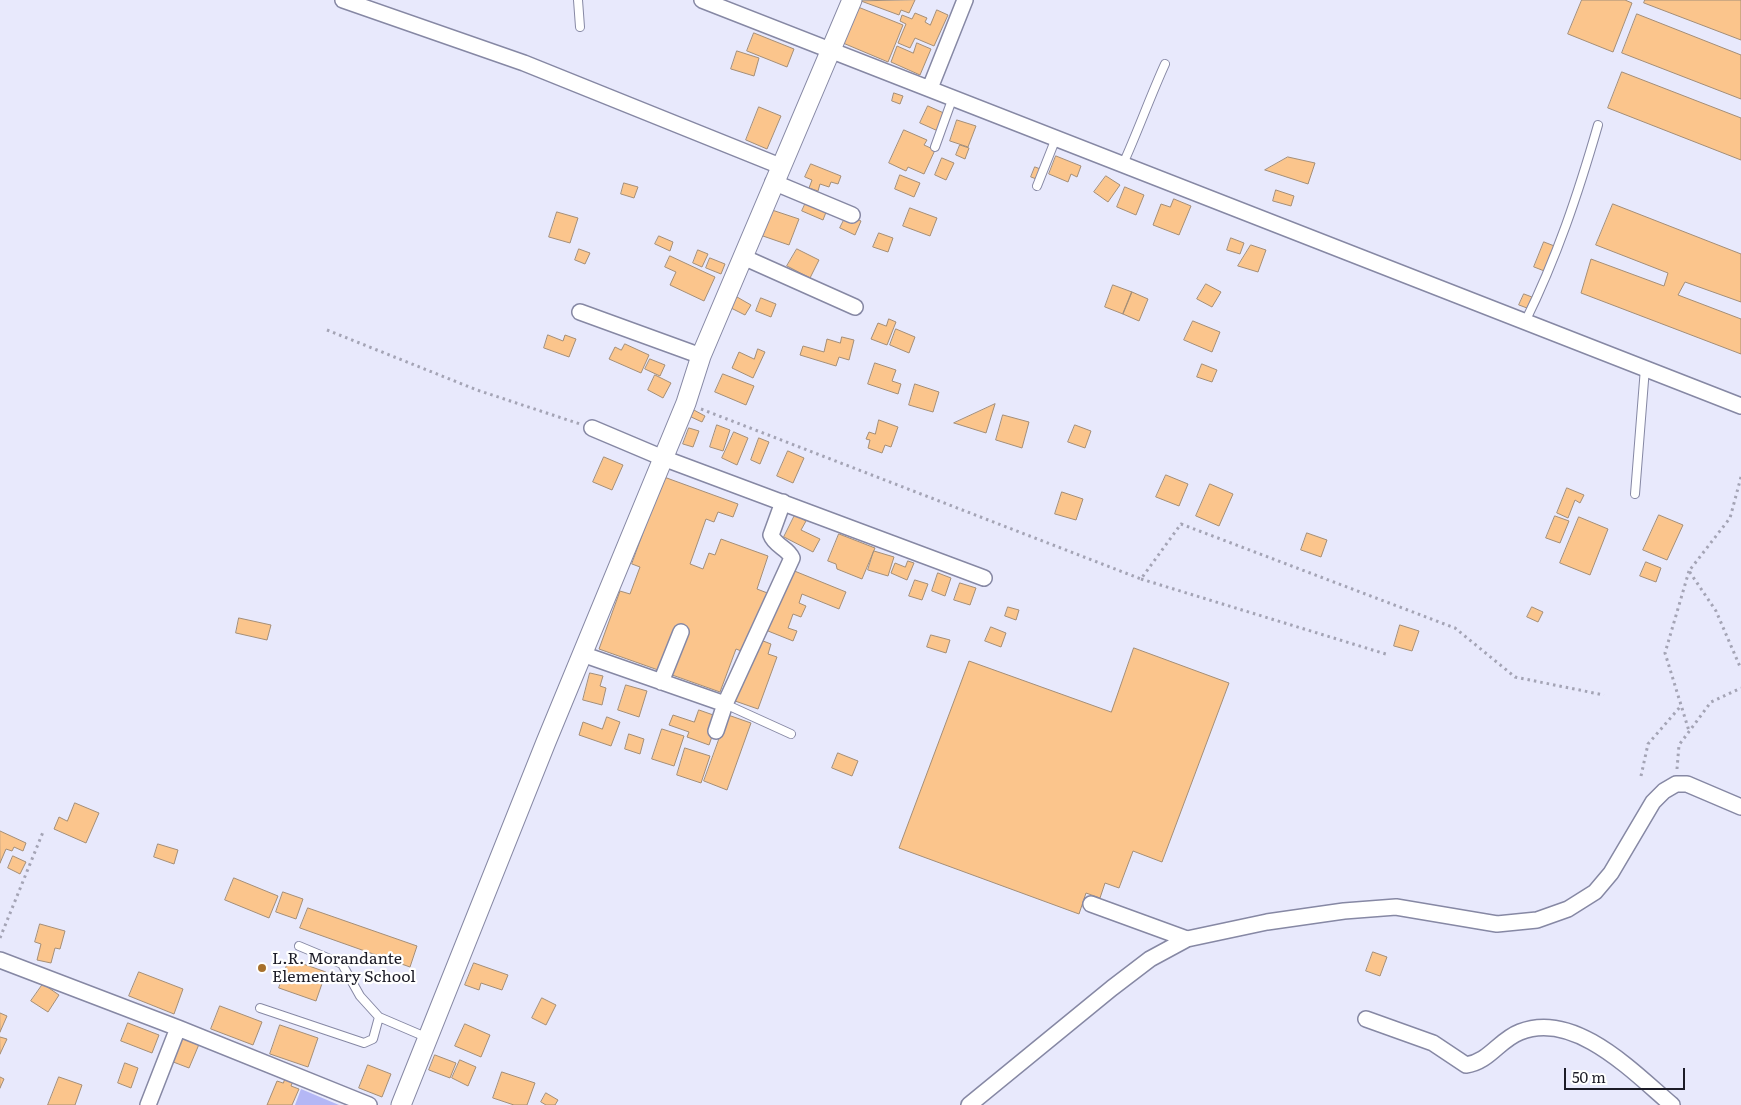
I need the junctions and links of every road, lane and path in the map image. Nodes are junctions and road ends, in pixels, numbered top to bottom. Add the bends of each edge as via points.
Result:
1 (342, 0) edge
2 (578, 0) edge
3 (702, 0) edge
4 (852, 0) edge
5 (965, 0) edge
6 (580, 27) dead end
7 (832, 49) junction
8 (1165, 64) dead end
9 (930, 88) junction
10 (952, 97) junction
11 (1598, 125) dead end
12 (1056, 138) junction
13 (935, 147) dead end
14 (1123, 164) junction
15 (777, 174) junction
16 (1037, 186) dead end
17 (852, 215) dead end
18 (743, 257) junction
19 (855, 307) dead end
20 (580, 312) dead end
21 (1525, 322) junction
22 (327, 330) dead end
23 (700, 356) junction
24 (1644, 368) junction
25 (686, 403) junction
26 (1741, 406) edge
27 (592, 428) joint
28 (663, 458) junction
29 (1741, 477) edge
30 (1635, 494) dead end
31 (783, 502) junction
32 (1689, 571) junction
33 (984, 578) dead end
34 (1141, 580) junction
35 (681, 632) dead end
36 (582, 654) junction
37 (1389, 654) dead end
38 (1741, 670) edge
39 (661, 682) junction
40 (1741, 688) edge
41 (1604, 696) dead end
42 (726, 704) junction
43 (1680, 707) junction
44 (716, 731) dead end
45 (1689, 731) junction
46 (791, 734) dead end
47 (1641, 776) dead end
48 (1676, 784) junction
49 (1741, 806) edge
50 (43, 832) dead end
51 (1091, 904) dead end
52 (0, 938) edge
53 (1187, 939) junction
54 (299, 946) dead end
55 (0, 960) edge
56 (260, 1008) dead end
57 (379, 1017) junction
58 (1366, 1019) dead end
59 (178, 1028) junction
60 (428, 1038) junction
61 (148, 1105) edge
62 (369, 1105) edge
63 (401, 1105) edge
64 (968, 1105) edge
65 (1672, 1105) edge

1 - 15 street via 524,64
2 - 6 lane
3 - 7 street
4 - 7 street
5 - 9 street
7 - 9 street
7 - 15 street
8 - 14 lane
9 - 10 street
10 - 12 street
10 - 13 lane
11 - 21 lane via 1549,273
12 - 14 street
12 - 16 lane
14 - 21 street
15 - 17 street
15 - 18 street
18 - 19 street
18 - 23 street
20 - 23 street
21 - 24 street
22 - 27 path via 477,390
23 - 25 street
24 - 26 street
24 - 30 lane
25 - 28 street
25 - 34 path
27 - 28 street
28 - 31 street
28 - 36 street
29 - 32 path via 1730,518
31 - 33 street
31 - 42 street via 771,535 773,541 792,558
32 - 38 path via 1716,611
32 - 43 path via 1665,653
34 - 37 path
34 - 41 path via 1181,524 1454,628 1515,677
35 - 39 street
36 - 39 street
36 - 60 street
39 - 42 street
40 - 45 path via 1711,702
42 - 44 street
42 - 46 lane
43 - 45 path
43 - 47 path via 1648,744
45 - 48 path via 1679,745
48 - 49 street via 1687,784
48 - 53 street via 1653,802 1611,874 1594,892 1568,909 1538,920 1498,924 1396,907 1267,922
50 - 52 path
51 - 53 street
53 - 64 street via 1150,959
54 - 57 lane via 342,964 360,996
55 - 59 street
56 - 57 lane via 364,1043 373,1039
57 - 60 lane
58 - 65 street via 1433,1043 1466,1065 1482,1061 1518,1033 1530,1029 1564,1030 1600,1045
59 - 61 street
59 - 62 street
60 - 63 street

